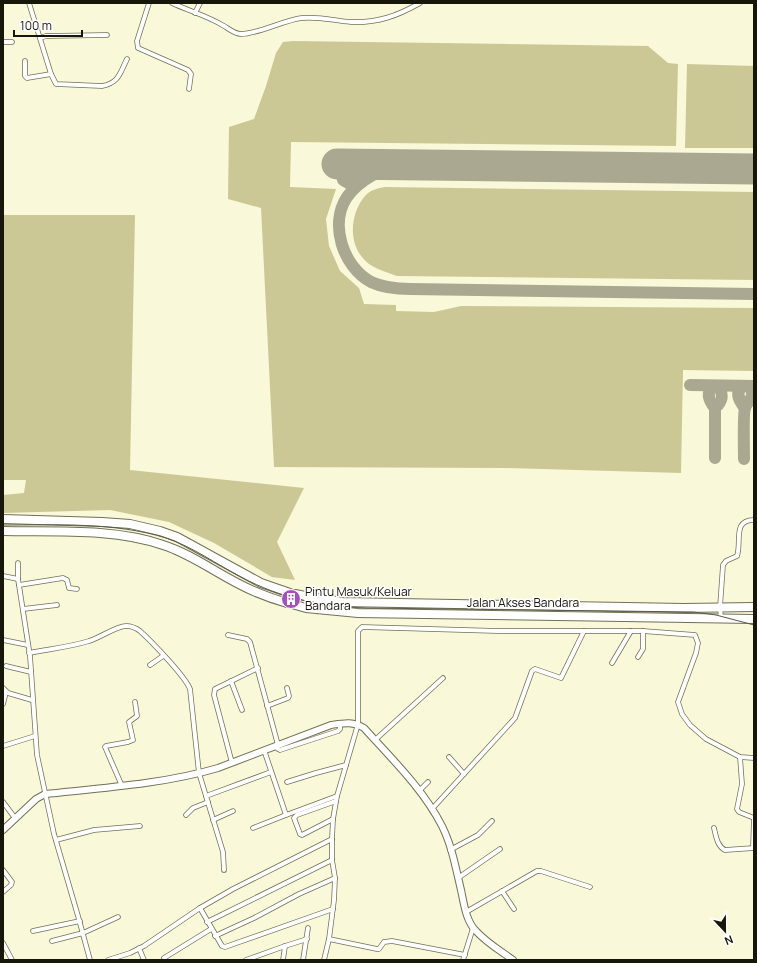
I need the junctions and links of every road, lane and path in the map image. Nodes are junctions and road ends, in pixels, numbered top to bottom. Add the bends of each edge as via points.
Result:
1 (28, 3) edge
2 (149, 3) edge
3 (172, 3) edge
4 (420, 3) edge
5 (200, 4) edge
6 (195, 13) junction
7 (107, 35) dead end
8 (40, 38) junction
9 (3, 42) edge
10 (12, 42) dead end
11 (127, 59) dead end
12 (25, 62) dead end
13 (51, 74) junction
14 (189, 89) dead end
15 (3, 519) edge
16 (754, 520) edge
17 (3, 532) edge
18 (18, 563) dead end
19 (3, 576) edge
20 (18, 579) junction
21 (19, 585) junction
22 (77, 589) dead end
23 (57, 605) dead end
24 (754, 607) edge
25 (720, 608) junction
26 (23, 609) junction
27 (721, 619) junction
28 (754, 619) edge
29 (584, 631) junction
30 (631, 631) junction
31 (643, 631) junction
32 (228, 635) dead end
33 (3, 640) edge
34 (28, 645) junction
35 (29, 653) junction
36 (163, 656) junction
37 (638, 657) dead end
38 (612, 663) dead end
39 (150, 665) dead end
40 (6, 666) dead end
41 (258, 668) junction
42 (31, 672) junction
43 (443, 678) dead end
44 (231, 681) junction
45 (3, 688) edge
46 (287, 688) dead end
47 (6, 692) junction
48 (32, 700) junction
49 (135, 702) dead end
50 (3, 704) edge
51 (267, 706) junction
52 (242, 710) dead end
53 (358, 724) junction
54 (35, 736) junction
55 (375, 740) junction
56 (276, 745) junction
57 (3, 746) edge
58 (264, 750) junction
59 (449, 757) dead end
60 (740, 757) junction
61 (754, 758) edge
62 (232, 762) junction
63 (346, 765) junction
64 (271, 772) junction
65 (199, 773) junction
66 (464, 774) junction
67 (287, 782) dead end
68 (428, 782) dead end
69 (122, 786) junction
70 (419, 791) junction
71 (45, 794) junction
72 (206, 796) junction
73 (337, 796) junction
74 (336, 801) junction
75 (3, 802) edge
76 (208, 802) junction
77 (432, 809) junction
78 (233, 811) dead end
79 (186, 815) dead end
80 (286, 815) junction
81 (15, 818) junction
82 (754, 818) edge
83 (333, 819) junction
84 (213, 820) junction
85 (492, 821) dead end
86 (140, 826) dead end
87 (253, 828) dead end
88 (714, 828) dead end
89 (3, 830) edge
90 (332, 839) junction
91 (56, 840) junction
92 (754, 848) edge
93 (500, 849) dead end
94 (450, 850) junction
95 (332, 860) junction
96 (3, 870) edge
97 (224, 870) dead end
98 (334, 878) junction
99 (458, 878) junction
100 (590, 887) dead end
101 (502, 891) junction
102 (3, 892) edge
103 (200, 908) junction
104 (333, 909) junction
105 (514, 909) dead end
106 (466, 912) junction
107 (118, 917) dead end
108 (80, 921) junction
109 (207, 922) junction
110 (308, 928) dead end
111 (473, 928) junction
112 (211, 929) junction
113 (33, 931) dead end
114 (83, 933) junction
115 (216, 936) junction
116 (307, 939) junction
117 (329, 939) junction
118 (52, 941) dead end
119 (3, 943) edge
120 (285, 946) junction
121 (139, 948) junction
122 (464, 955) junction
123 (164, 958) dead end
124 (258, 958) edge
125 (12, 960) edge
126 (90, 960) edge
127 (108, 960) edge
128 (144, 960) edge
129 (246, 960) edge
130 (283, 960) edge
131 (303, 960) edge
132 (324, 960) edge
133 (463, 960) edge
134 (513, 960) edge

1 - 8 street
2 - 14 street via 137,42 138,48 188,70 191,74
3 - 6 street
4 - 6 street via 386,19 350,22 302,18 239,34 215,20
5 - 6 street
7 - 8 street
8 - 13 street
9 - 10 street
11 - 13 street via 118,79 109,85 58,84 54,82
12 - 13 street via 27,78
15 - 25 highway, Jalan Akses Bandara via 130,524 160,531 177,537 261,583 310,598 342,602
16 - 25 street via 742,523 737,556 723,565
17 - 27 highway, Jalan Akses Bandara via 107,534 144,539 186,554 240,585 306,608 358,613
18 - 20 street
19 - 20 street
20 - 21 street
21 - 22 street via 63,578 70,588
21 - 26 street
23 - 26 street
24 - 25 highway, Jalan Akses Bandara
25 - 27 street
26 - 34 street
27 - 28 highway, Jalan Akses Bandara
29 - 30 street
29 - 53 street via 362,627 358,631
29 - 66 street via 562,677 535,669 532,671 515,718
30 - 31 street
30 - 38 street
31 - 37 street via 643,649
31 - 60 street via 695,635 698,643 696,653 678,702 682,714 706,739
32 - 41 street via 250,640
33 - 34 street
34 - 35 street
35 - 36 street via 87,642 118,627 126,626 139,631
35 - 42 street
36 - 39 street
36 - 65 street via 186,680 190,689
40 - 42 street
41 - 44 street
41 - 51 street
42 - 48 street
43 - 55 street
44 - 52 street
44 - 62 street via 217,688 214,695
45 - 47 street
46 - 51 street via 290,696 288,698
47 - 48 street
47 - 50 street
48 - 54 street
49 - 69 street via 137,716 128,722 133,740 105,747
51 - 56 street
53 - 55 street
53 - 56 street via 346,722 331,725
53 - 63 street
54 - 57 street
54 - 71 street
55 - 70 street
56 - 58 street
58 - 62 street
58 - 64 street
59 - 66 street
60 - 61 street
60 - 82 street via 742,784 737,809
62 - 65 street
63 - 67 street
63 - 73 street
64 - 72 street
64 - 80 street
65 - 69 street
65 - 72 street
66 - 77 street
68 - 70 street
69 - 71 street
70 - 77 street
71 - 81 street
71 - 91 street
72 - 76 street
73 - 74 street
73 - 80 street
74 - 83 street
74 - 83 street via 294,818 302,835
75 - 81 street
76 - 79 street via 193,808
76 - 84 street
77 - 94 street
78 - 84 street
80 - 87 street
81 - 89 street
82 - 92 street
83 - 90 street
84 - 97 street via 223,852
85 - 94 street via 478,835
86 - 91 street via 94,830
88 - 92 street via 722,849
90 - 95 street
90 - 103 street
91 - 108 street
93 - 99 street
94 - 99 street
95 - 98 street
95 - 109 street
96 - 102 street via 12,882
98 - 104 street
98 - 115 street
99 - 106 street
100 - 101 street via 541,871
101 - 105 street
101 - 106 street
103 - 109 street
103 - 121 street
104 - 115 street via 227,947 222,946
104 - 117 street
106 - 111 street
107 - 114 street
108 - 113 street
108 - 114 street
109 - 112 street
110 - 116 street
111 - 122 street
111 - 134 street
112 - 115 street
112 - 123 street
114 - 118 street
114 - 126 street
116 - 120 street
116 - 131 street
117 - 122 street via 376,949 384,942 392,940
117 - 132 street
119 - 125 street
120 - 124 street
120 - 130 street
121 - 127 street
121 - 128 street
122 - 133 street
124 - 129 street

